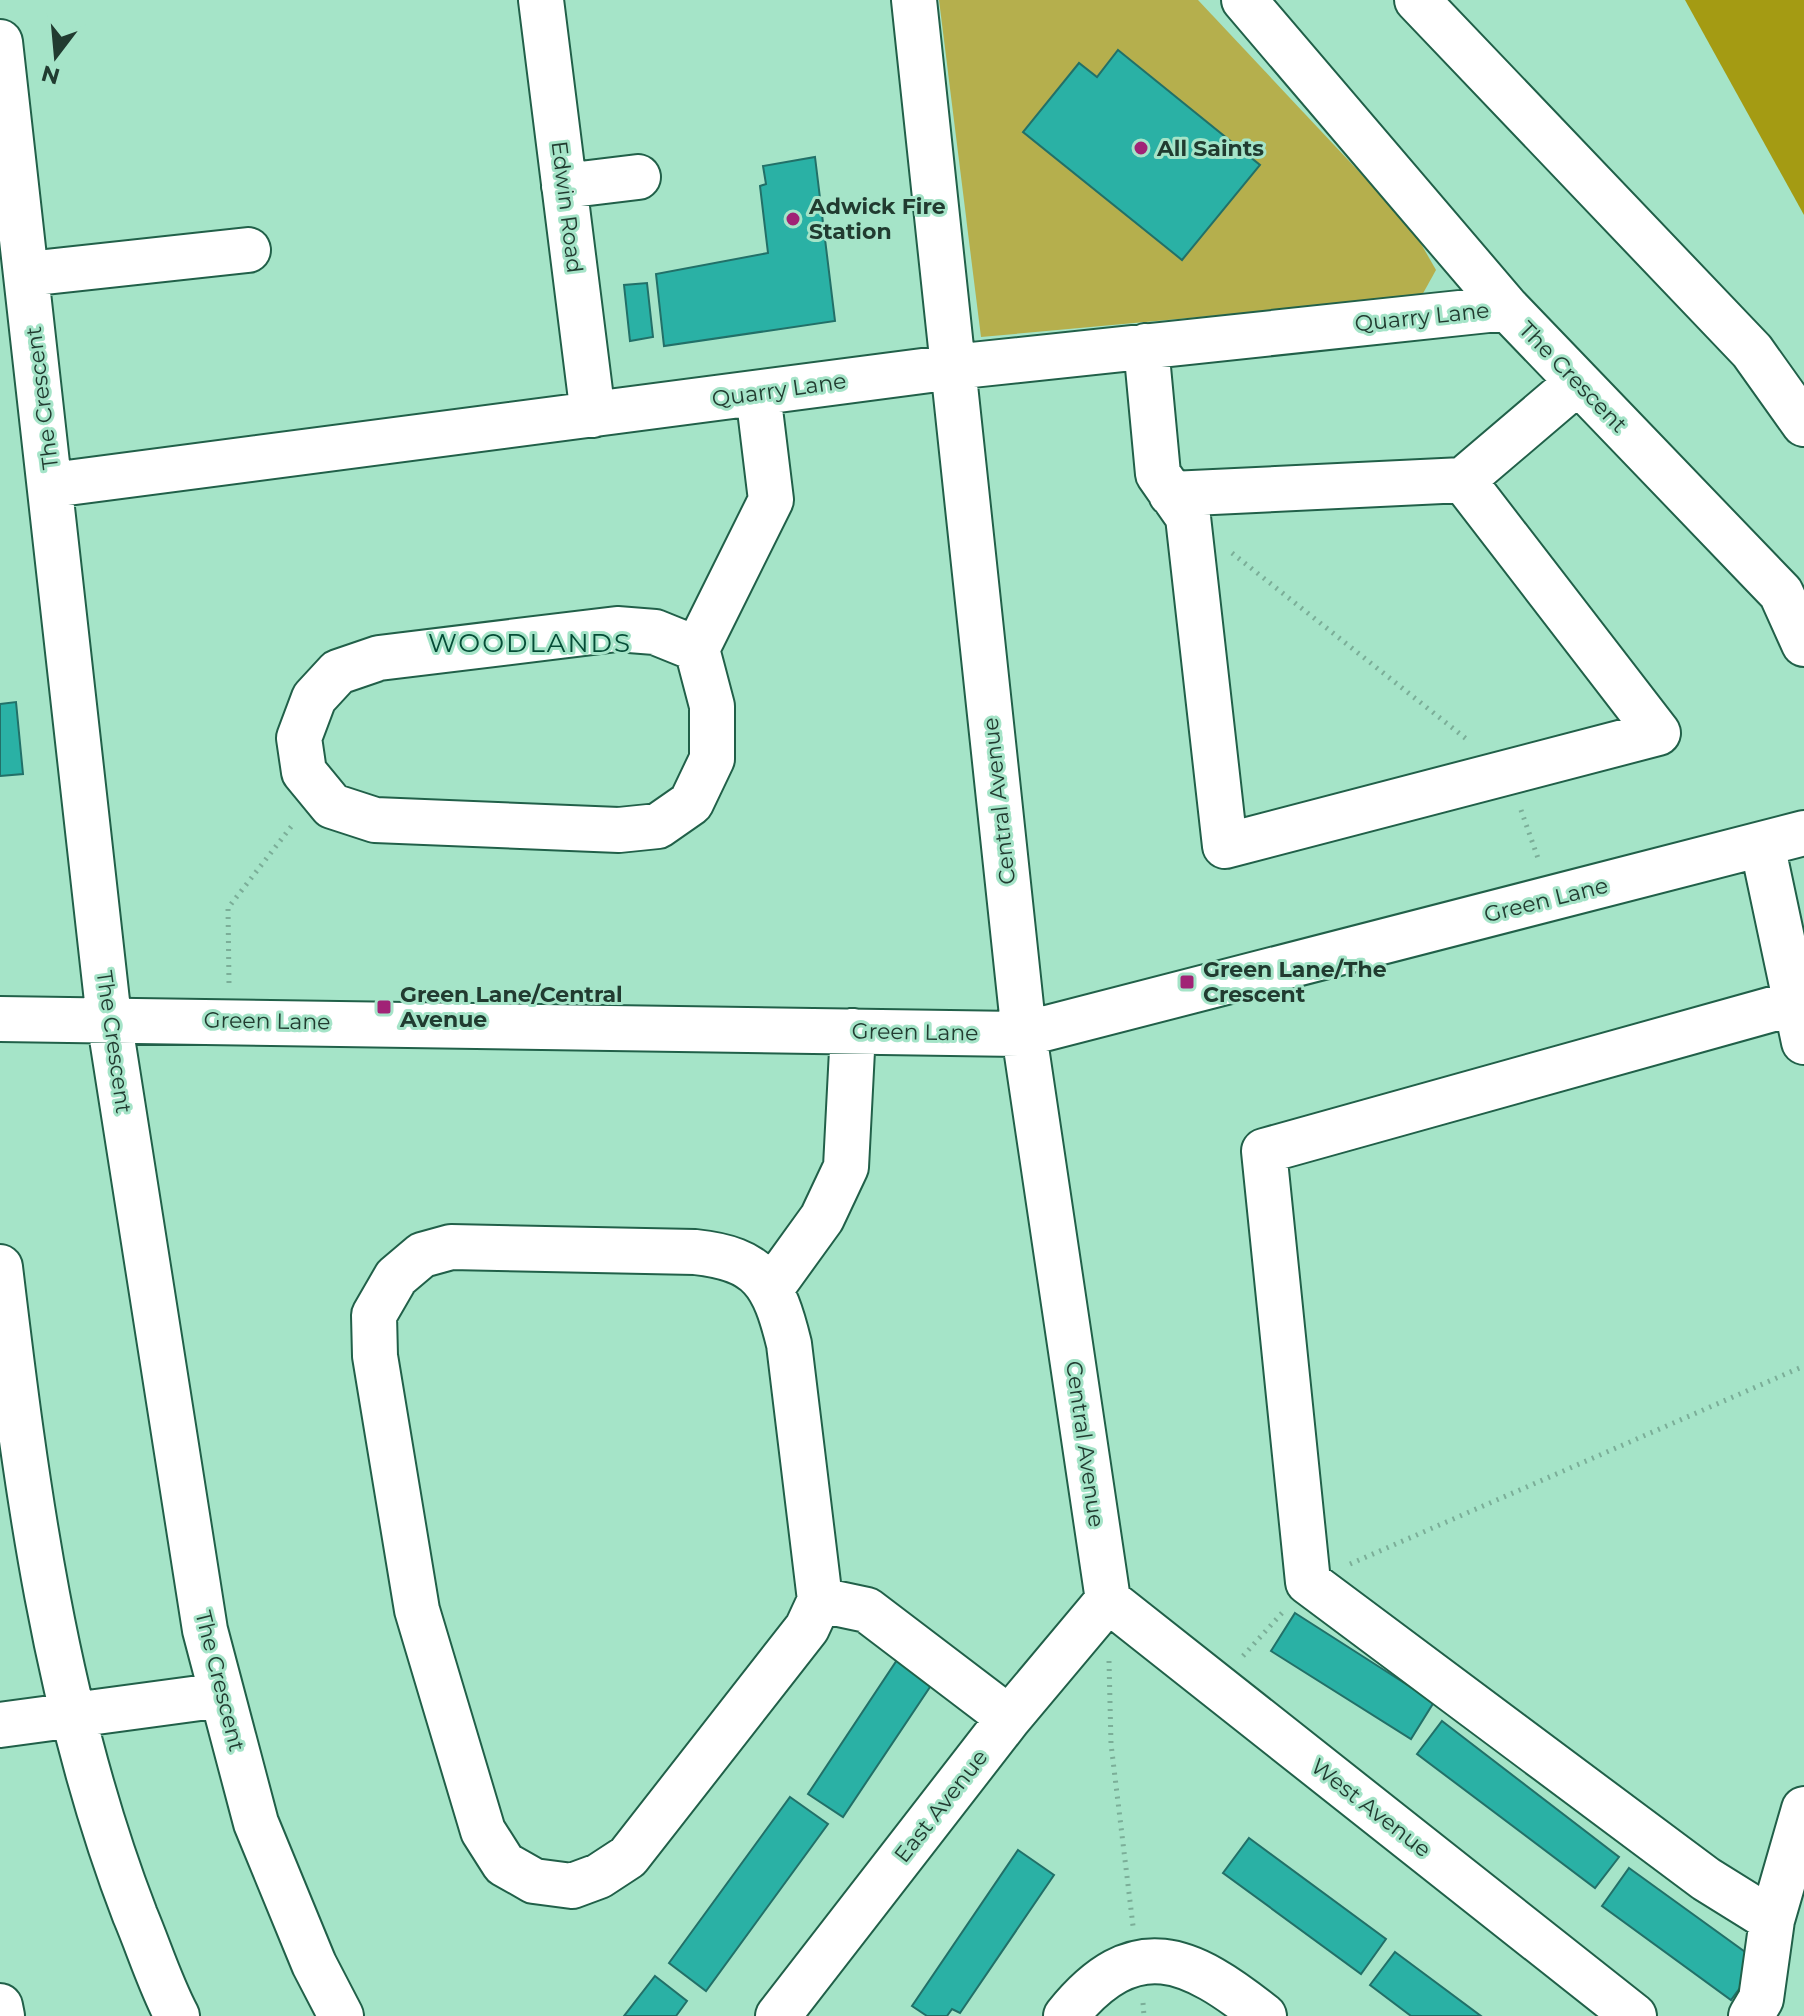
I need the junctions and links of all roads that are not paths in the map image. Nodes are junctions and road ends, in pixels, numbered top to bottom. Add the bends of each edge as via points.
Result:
1 (541, 0) edge
2 (914, 0) edge
3 (1244, 0) edge
4 (1417, 0) edge
5 (0, 42) edge
6 (638, 177) dead end
7 (564, 186) junction
8 (248, 250) dead end
9 (27, 274) junction
10 (1507, 308) junction
11 (1146, 346) junction
12 (953, 367) junction
13 (1578, 382) junction
14 (758, 393) junction
15 (593, 415) junction
16 (1804, 424) edge
17 (1463, 480) junction
18 (52, 485) junction
19 (1179, 506) junction
20 (1804, 644) edge
21 (697, 649) junction
22 (1804, 833) edge
23 (1762, 844) junction
24 (0, 1019) edge
25 (109, 1019) junction
26 (1801, 1022) edge
27 (853, 1031) junction
28 (1024, 1034) junction
29 (0, 1267) edge
30 (770, 1290) junction
31 (820, 1600) junction
32 (1108, 1600) junction
33 (222, 1695) junction
34 (73, 1717) junction
35 (1009, 1718) junction
36 (0, 1725) edge
37 (1804, 1809) edge
38 (1772, 1920) junction
39 (0, 2006) edge
40 (2, 2016) edge
41 (177, 2016) edge
42 (341, 2016) edge
43 (778, 2016) edge
44 (1066, 2016) edge
45 (1264, 2016) edge
46 (1634, 2016) edge
47 (1751, 2016) edge

1 - 7 street, Edwin Road
2 - 12 street, Central Avenue
3 - 10 street, The Crescent
4 - 16 street via 1752,351
5 - 9 street, The Crescent
6 - 7 street
7 - 15 street, Edwin Road
8 - 9 street
9 - 18 street, The Crescent
10 - 11 street, Quarry Lane
10 - 13 street, The Crescent
11 - 12 street, Quarry Lane
11 - 19 street via 1158,474
12 - 14 street, Quarry Lane
12 - 28 street, Central Avenue
13 - 17 street
13 - 20 street, The Crescent via 1781,593
14 - 15 street, Quarry Lane
14 - 21 street via 771,500
15 - 18 street, Quarry Lane
17 - 19 street
17 - 19 street via 1658,733 1225,846
18 - 25 street, The Crescent
21 - 21 street via 712,706 712,759 691,803 658,826 619,830 375,820 332,806 304,772 299,738 314,698 338,672 379,658 617,629 655,632
22 - 23 street, Green Lane
23 - 26 street
23 - 28 street, Green Lane
24 - 25 street, Green Lane
25 - 27 street, Green Lane
25 - 33 street, The Crescent via 205,1630
26 - 38 street via 1264,1151 1308,1582 1706,1879
27 - 28 street, Green Lane
27 - 30 street via 846,1167 822,1218
28 - 32 street, Central Avenue
29 - 34 street via 26,1486
30 - 31 street via 779,1303 789,1344
30 - 31 street via 760,1275 731,1256 451,1247 422,1255 396,1277 374,1315 375,1356 417,1610 483,1831 504,1864 534,1881 572,1886 628,1857 807,1628
31 - 35 street via 867,1610
32 - 35 street, East Avenue
32 - 46 street, West Avenue
33 - 34 street
33 - 42 street, The Crescent via 256,1823
34 - 36 street
34 - 41 street via 114,1860
35 - 43 street, East Avenue
37 - 38 street
38 - 47 street via 1761,1999
39 - 40 street
44 - 45 street via 1107,1975 1137,1963 1168,1961 1224,1984

